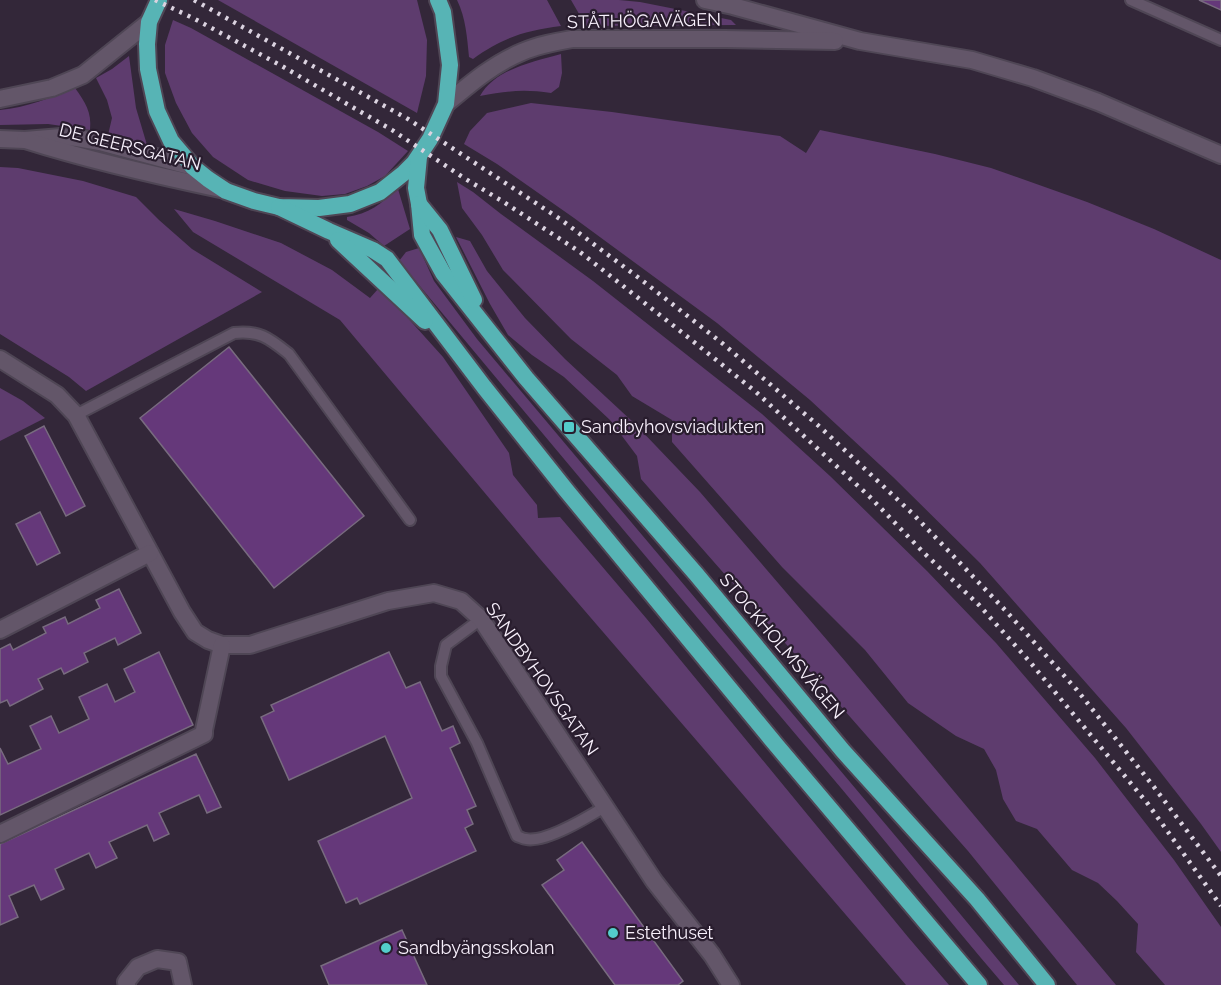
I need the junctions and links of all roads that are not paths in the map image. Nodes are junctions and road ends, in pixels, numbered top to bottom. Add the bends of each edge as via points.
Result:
1 (159, 0) edge
2 (438, 0) edge
3 (705, 0) edge
4 (1131, 0) edge
5 (149, 22) junction
6 (1221, 40) edge
7 (860, 41) junction
8 (0, 99) edge
9 (446, 104) junction
10 (0, 139) edge
11 (25, 140) junction
12 (1221, 155) edge
13 (419, 157) junction
14 (193, 167) junction
15 (226, 190) junction
16 (279, 207) junction
17 (0, 359) edge
18 (76, 415) junction
19 (410, 520) dead end
20 (150, 552) junction
21 (481, 619) junction
22 (0, 630) edge
23 (222, 645) junction
24 (606, 806) junction
25 (0, 834) edge
26 (126, 985) edge
27 (183, 985) edge
28 (731, 985) edge
29 (979, 985) edge
30 (1047, 985) edge

1 - 5 highway
2 - 9 highway via 450,65
3 - 7 street, STÅTHÖGAVÄGEN
4 - 6 lane
5 - 8 street via 83,75
5 - 14 highway via 148,69 157,111 171,141
7 - 9 street, STÅTHÖGAVÄGEN via 572,39 523,51 480,76
7 - 12 street, STÅTHÖGAVÄGEN via 972,60 1033,78
9 - 13 highway
10 - 11 street, DE GEERSGATAN
11 - 14 street, DE GEERSGATAN via 77,138
11 - 15 street, DE GEERSGATAN
13 - 16 highway via 380,192 350,204
13 - 30 highway, STOCKHOLMSVÄGEN via 416,188 422,235 443,273 526,378
14 - 15 highway
15 - 16 highway
16 - 29 highway via 329,231 460,354 566,490
17 - 18 street, SANDBYHOVSGATAN via 57,395
18 - 19 lane via 234,333 248,331 268,338 289,354
18 - 20 street, SANDBYHOVSGATAN
20 - 22 street
20 - 23 street, SANDBYHOVSGATAN via 195,632
21 - 23 street, SANDBYHOVSGATAN via 461,601 434,593 388,601 250,645
21 - 24 street, SANDBYHOVSGATAN
21 - 24 lane via 446,645 441,676 477,743 517,836 527,840 547,837
23 - 25 street via 204,734
24 - 28 street, SANDBYHOVSGATAN via 654,880
26 - 27 street via 138,967 157,959 178,962

